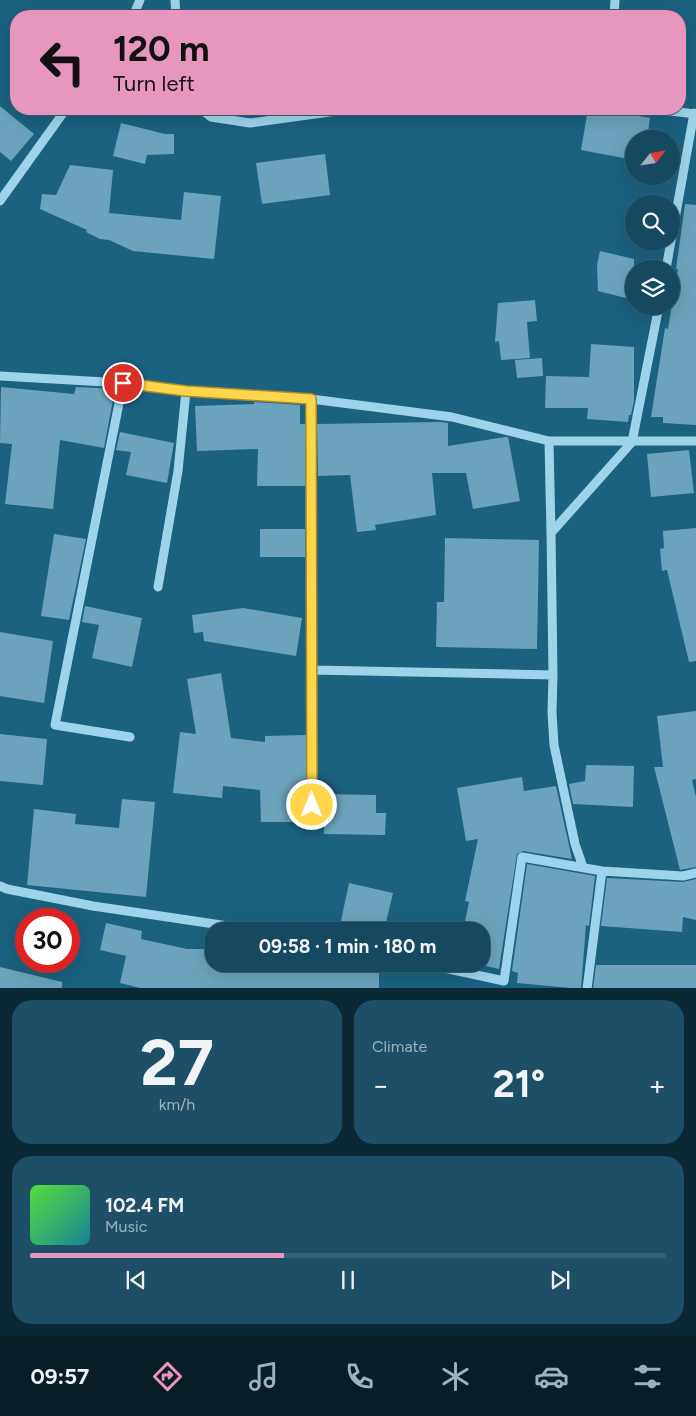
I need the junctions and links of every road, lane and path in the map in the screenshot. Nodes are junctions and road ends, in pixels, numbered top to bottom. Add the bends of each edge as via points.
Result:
1 (695, 113) edge
2 (62, 115) edge
3 (208, 115) edge
4 (308, 115) edge
5 (0, 201) edge
6 (668, 260) edge
7 (657, 315) edge
8 (0, 376) edge
9 (123, 383) junction
10 (186, 391) junction
11 (311, 399) junction
12 (549, 441) junction
13 (632, 442) junction
14 (696, 442) edge
15 (551, 532) junction
16 (158, 587) dead end
17 (312, 670) junction
18 (552, 675) junction
19 (130, 737) dead end
20 (312, 824) dead end
21 (583, 867) junction
22 (602, 871) junction
23 (696, 873) edge
24 (0, 886) edge
25 (205, 923) edge
26 (463, 972) edge
27 (587, 988) edge

1 - 6 street
2 - 5 street
3 - 4 street via 250,123
7 - 13 street
8 - 9 street
9 - 10 street
9 - 19 street via 55,725
10 - 11 street
10 - 16 street via 178,471
11 - 12 street via 452,417
11 - 17 street
12 - 13 street
12 - 15 street
13 - 14 street
13 - 15 street
15 - 18 street
17 - 18 street
17 - 20 street
18 - 21 street via 554,746 574,844
21 - 22 street
21 - 26 street via 522,857 504,981
22 - 23 street via 683,876
22 - 27 street
24 - 25 street via 93,906

